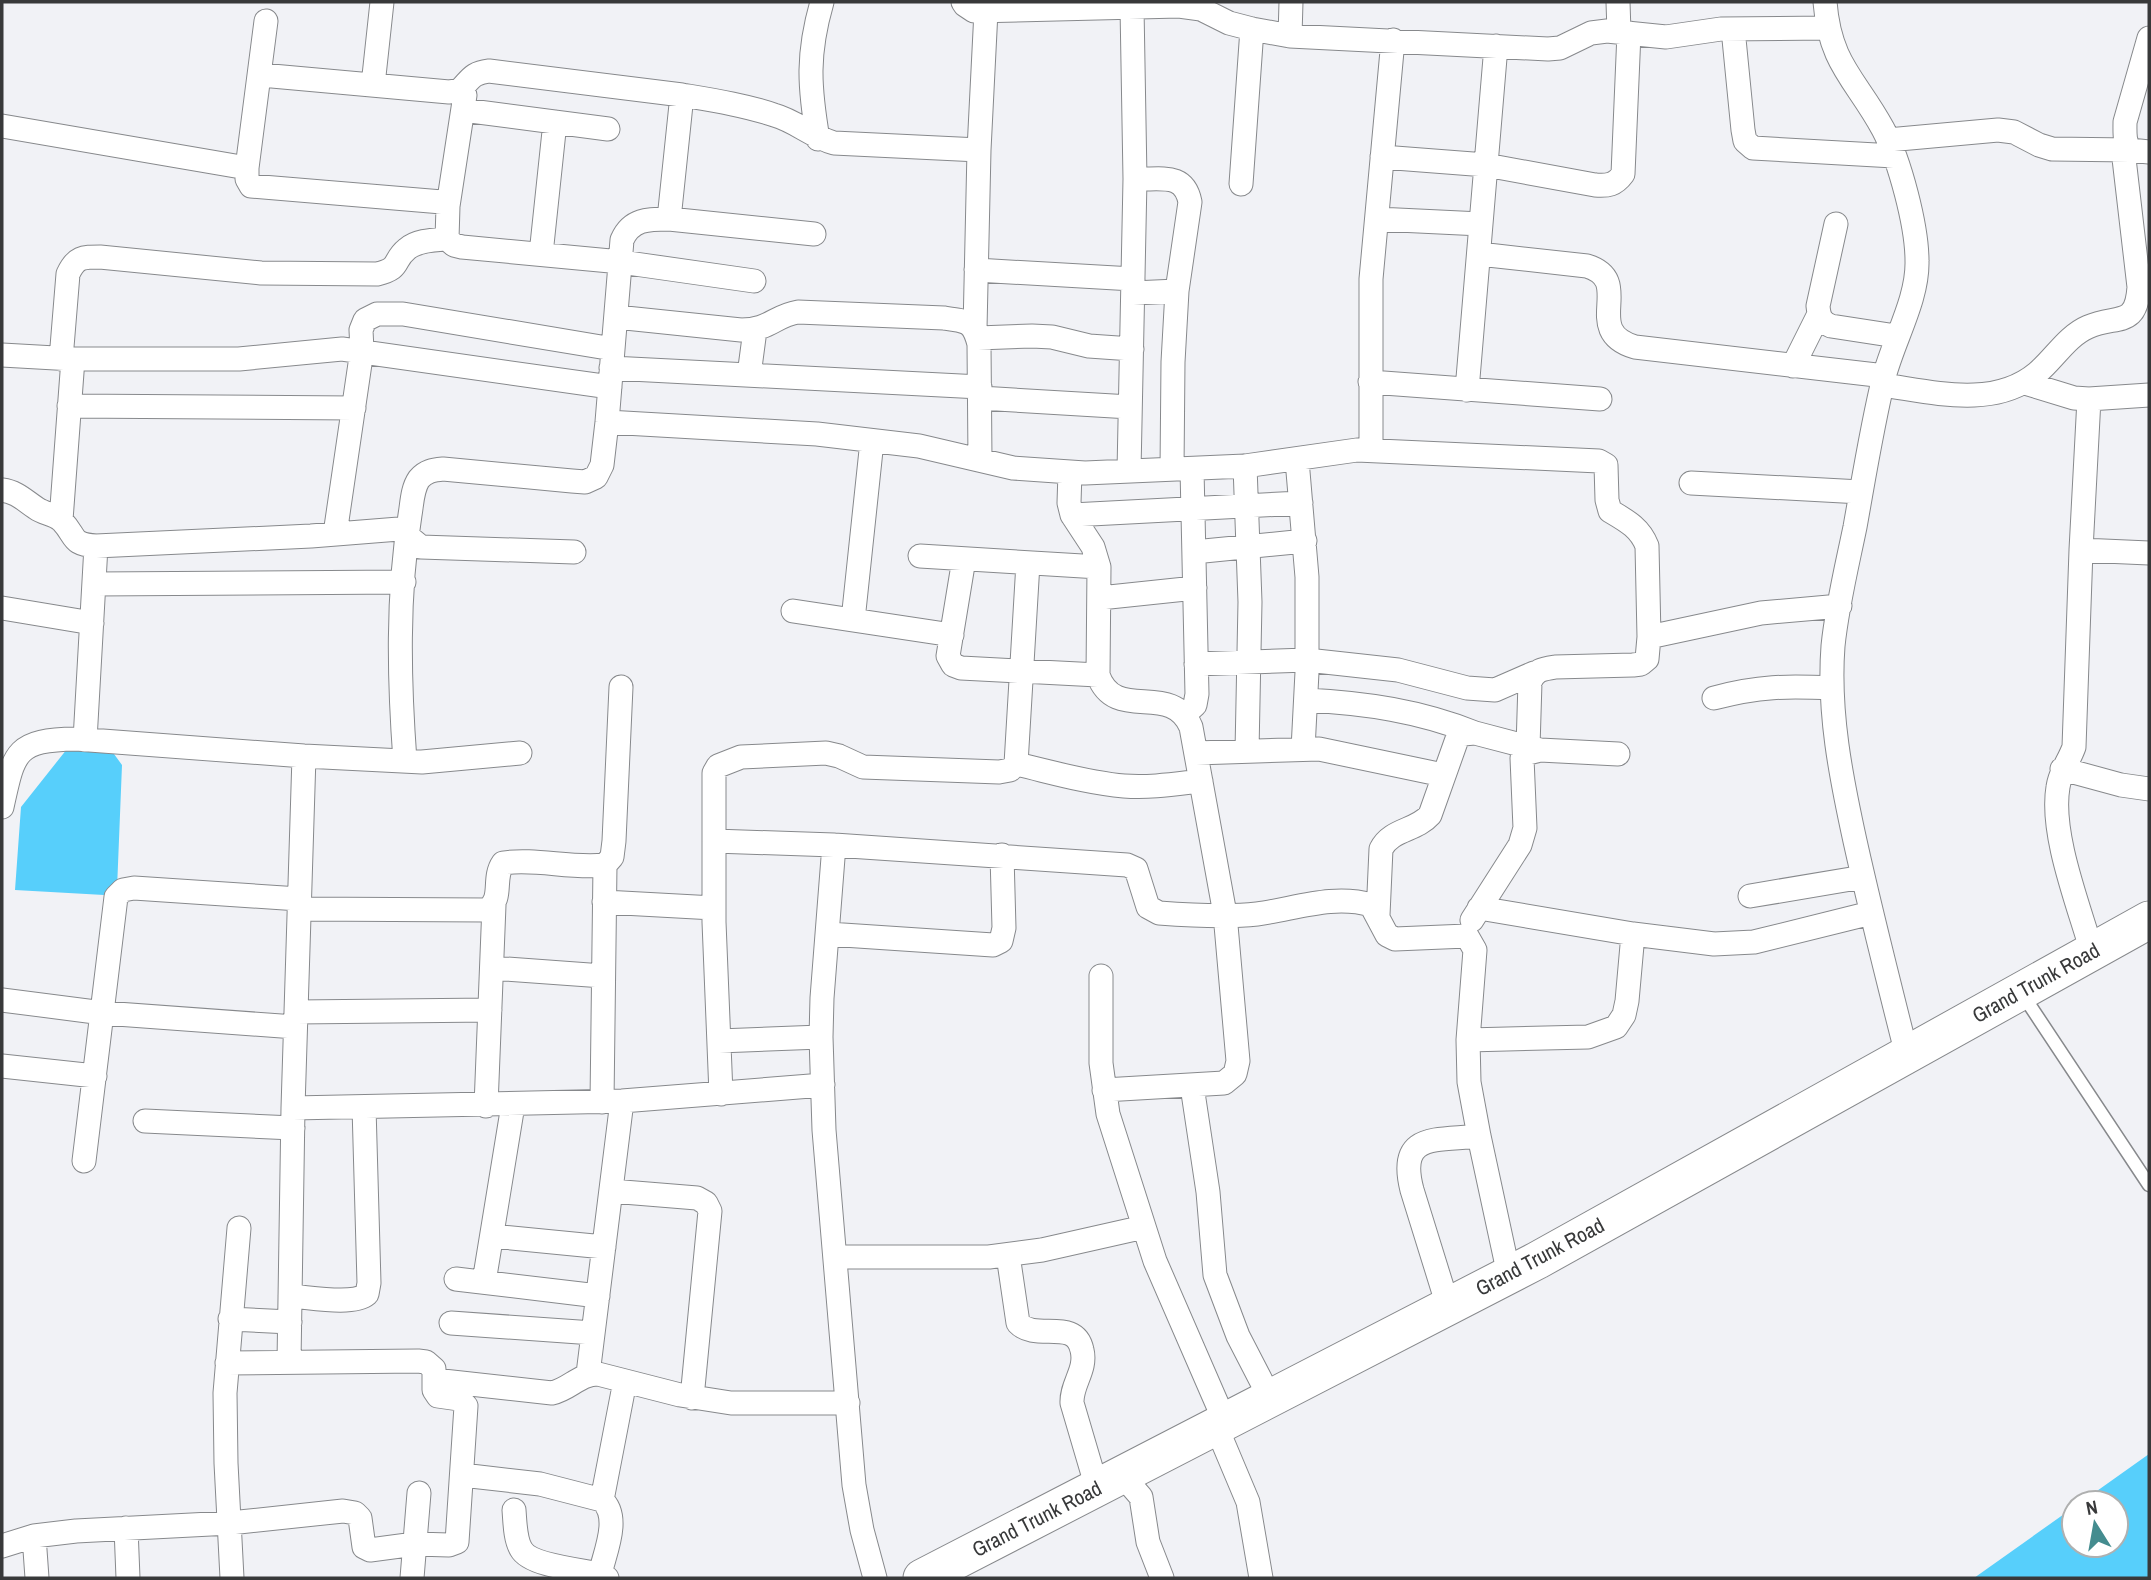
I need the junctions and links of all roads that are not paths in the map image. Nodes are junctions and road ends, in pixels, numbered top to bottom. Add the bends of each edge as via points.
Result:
1 (382, 2) edge
2 (822, 2) edge
3 (963, 2) edge
4 (1291, 2) edge
5 (1618, 2) edge
6 (1825, 2) edge
7 (1179, 4) edge
8 (1132, 7) junction
9 (986, 11) junction
10 (266, 21) dead end
11 (1252, 29) junction
12 (1732, 29) junction
13 (1828, 29) junction
14 (1624, 33) junction
15 (1290, 36) junction
16 (2149, 38) edge
17 (1393, 40) junction
18 (1496, 46) junction
19 (261, 75) junction
20 (467, 83) junction
21 (373, 85) junction
22 (682, 94) junction
23 (463, 110) junction
24 (555, 122) junction
25 (2, 126) edge
26 (608, 129) dead end
27 (818, 139) junction
28 (1891, 148) junction
29 (979, 149) junction
30 (2134, 151) edge
31 (1382, 157) junction
32 (1486, 164) junction
33 (247, 168) junction
34 (1135, 179) junction
35 (1241, 184) dead end
36 (448, 206) junction
37 (669, 219) junction
38 (1377, 219) junction
39 (1481, 224) junction
40 (1836, 224) dead end
41 (814, 234) dead end
42 (447, 239) junction
43 (541, 254) junction
44 (1479, 254) junction
45 (621, 262) junction
46 (976, 270) junction
47 (754, 281) dead end
48 (1133, 286) junction
49 (1177, 291) junction
50 (1818, 316) junction
51 (616, 317) junction
52 (755, 330) junction
53 (976, 333) junction
54 (1896, 336) junction
55 (1132, 349) junction
56 (362, 350) junction
57 (2, 355) edge
58 (67, 359) junction
59 (1793, 366) junction
60 (611, 368) junction
61 (749, 375) junction
62 (1883, 381) junction
63 (1370, 382) junction
64 (2025, 383) junction
65 (1467, 390) junction
66 (980, 393) junction
67 (2149, 395) edge
68 (1600, 399) dead end
69 (2089, 400) junction
70 (69, 406) junction
71 (1130, 407) junction
72 (354, 408) junction
73 (607, 422) junction
74 (872, 441) junction
75 (1371, 450) junction
76 (980, 460) junction
77 (1297, 460) junction
78 (1245, 466) junction
79 (1182, 469) junction
80 (1129, 471) junction
81 (1070, 472) junction
82 (1691, 483) dead end
83 (2, 490) edge
84 (1861, 492) junction
85 (1301, 503) junction
86 (1247, 506) junction
87 (1193, 509) junction
88 (1072, 515) junction
89 (61, 520) junction
90 (335, 534) junction
91 (407, 535) junction
92 (1305, 541) junction
93 (96, 546) junction
94 (1249, 547) junction
95 (2081, 550) junction
96 (574, 552) dead end
97 (1194, 552) junction
98 (2149, 553) edge
99 (920, 556) dead end
100 (964, 559) junction
101 (1028, 563) junction
102 (1099, 567) junction
103 (404, 582) junction
104 (94, 584) junction
105 (1195, 588) junction
106 (1100, 598) junction
107 (1840, 606) junction
108 (2, 608) edge
109 (793, 611) dead end
110 (853, 620) junction
111 (92, 623) junction
112 (952, 635) junction
113 (1649, 637) junction
114 (1307, 660) junction
115 (1249, 662) junction
116 (1196, 664) junction
117 (1023, 671) junction
118 (1534, 673) junction
119 (1098, 675) junction
120 (621, 687) dead end
121 (1832, 688) junction
122 (1714, 698) dead end
123 (1306, 700) junction
124 (1185, 714) junction
125 (1475, 733) junction
126 (85, 740) junction
127 (1534, 748) junction
128 (1303, 749) junction
129 (1247, 751) junction
130 (520, 753) dead end
131 (1196, 753) junction
132 (1618, 754) dead end
133 (304, 756) junction
134 (405, 761) junction
135 (1016, 764) junction
136 (2063, 769) junction
137 (1443, 775) junction
138 (1201, 781) junction
139 (2149, 789) edge
140 (2, 807) edge
141 (714, 841) junction
142 (834, 845) junction
143 (1002, 855) junction
144 (605, 865) junction
145 (1863, 877) junction
146 (1750, 896) dead end
147 (604, 902) junction
148 (299, 904) junction
149 (494, 905) junction
150 (714, 908) junction
151 (1479, 908) junction
152 (1871, 913) junction
153 (1225, 914) junction
154 (1378, 915) junction
155 (2149, 920) edge
156 (828, 933) junction
157 (1633, 934) junction
158 (1467, 936) junction
159 (2092, 952) junction
160 (492, 968) junction
161 (603, 976) junction
162 (1101, 976) dead end
163 (2021, 991) junction
164 (2, 1000) edge
165 (490, 1010) junction
166 (103, 1013) junction
167 (296, 1019) junction
168 (821, 1037) junction
169 (1468, 1040) junction
170 (719, 1041) junction
171 (1907, 1055) junction
172 (2, 1066) edge
173 (95, 1076) junction
174 (823, 1086) junction
175 (1192, 1086) junction
176 (1104, 1090) junction
177 (721, 1094) junction
178 (612, 1102) junction
179 (486, 1105) junction
180 (513, 1105) junction
181 (364, 1107) junction
182 (293, 1118) junction
183 (145, 1121) dead end
184 (1479, 1136) junction
185 (84, 1161) dead end
186 (2149, 1185) edge
187 (611, 1191) junction
188 (1144, 1227) junction
189 (239, 1228) dead end
190 (492, 1236) junction
191 (604, 1247) junction
192 (1008, 1255) junction
193 (835, 1257) junction
194 (1509, 1275) junction
195 (456, 1279) dead end
196 (484, 1282) junction
197 (290, 1296) junction
198 (598, 1296) junction
199 (1448, 1306) junction
200 (230, 1319) junction
201 (290, 1322) junction
202 (451, 1323) dead end
203 (593, 1333) junction
204 (289, 1362) junction
205 (227, 1363) junction
206 (588, 1374) junction
207 (434, 1380) junction
208 (625, 1381) junction
209 (692, 1398) junction
210 (1270, 1398) junction
211 (848, 1403) junction
212 (1220, 1424) junction
213 (462, 1475) junction
214 (1110, 1481) junction
215 (419, 1493) dead end
216 (602, 1500) junction
217 (514, 1510) dead end
218 (230, 1523) junction
219 (126, 1528) junction
220 (34, 1536) junction
221 (415, 1544) junction
222 (2, 1546) edge
223 (938, 1574) edge
224 (603, 1576) edge
225 (37, 1578) edge
226 (128, 1578) edge
227 (226, 1578) edge
228 (412, 1578) edge
229 (875, 1578) edge
230 (1162, 1578) edge
231 (1261, 1578) edge

1 - 21 street
2 - 27 street via 814,31 810,82
3 - 9 street via 974,11
4 - 15 street
5 - 14 street
6 - 13 street
7 - 8 street
7 - 11 street
8 - 9 street
8 - 34 street
9 - 29 street
10 - 19 street
11 - 15 street
11 - 35 street
12 - 13 street
12 - 14 street via 1665,37
12 - 28 street via 1743,130 1745,141 1753,148
13 - 28 street via 1844,70
14 - 18 street via 1591,33 1560,48
14 - 32 street via 1623,174 1617,183 1595,186
15 - 17 street
16 - 30 street via 2125,122 2125,142
17 - 18 street
17 - 31 street
18 - 32 street
19 - 21 street
19 - 33 street
20 - 21 street via 449,92
20 - 22 street via 476,72 489,71
20 - 23 street
22 - 27 street via 775,115
22 - 37 street
23 - 24 street
23 - 36 street
24 - 26 street
24 - 43 street
25 - 33 street
27 - 29 street via 852,145
28 - 30 street via 1998,130 2052,149
28 - 54 street via 1916,239 1917,261 1916,282
29 - 46 street
30 - 64 street via 2139,287 2133,313 2074,336
31 - 32 street
31 - 38 street
32 - 39 street
33 - 36 street via 251,186 429,200
34 - 48 street
34 - 49 street via 1174,181 1188,190
36 - 42 street
37 - 41 street
37 - 45 street via 636,222 627,229
38 - 39 street
38 - 63 street
39 - 44 street
40 - 50 street
42 - 43 street via 462,247
42 - 58 street via 408,247 391,270 377,274 261,273 84,257 73,263 68,274
43 - 45 street
44 - 59 street via 1599,270 1609,290 1612,335 1620,343
44 - 65 street
45 - 47 street
45 - 51 street
46 - 48 street
46 - 53 street
48 - 49 street
48 - 55 street
49 - 79 street via 1173,362
50 - 54 street via 1831,326
50 - 59 street
51 - 52 street
51 - 60 street
52 - 53 street via 798,312 944,318 966,321
52 - 61 street
53 - 55 street via 1052,337
53 - 66 street
54 - 62 street
55 - 71 street
56 - 58 street via 327,349 239,359
56 - 60 street
56 - 60 street via 365,320 388,312
56 - 72 street
57 - 58 street
58 - 70 street
59 - 62 street
60 - 61 street
60 - 73 street
61 - 66 street
62 - 64 street via 1980,395
62 - 84 street
63 - 65 street
63 - 75 street
64 - 69 street
65 - 68 street
66 - 71 street
66 - 76 street
67 - 69 street
69 - 95 street
70 - 72 street
70 - 89 street
71 - 80 street
72 - 90 street
73 - 74 street
73 - 91 street via 602,465 596,477 585,482 429,470 415,487
74 - 76 street
74 - 110 street
75 - 77 street
75 - 113 street via 1599,461 1606,466 1610,511 1634,525 1647,546
76 - 81 street via 1013,468
77 - 78 street
77 - 85 street
78 - 79 street
78 - 86 street
79 - 80 street
79 - 87 street
80 - 81 street
81 - 88 street
82 - 84 street
83 - 89 street via 18,494
84 - 107 street
85 - 86 street
85 - 92 street
86 - 87 street
86 - 94 street
87 - 88 street
87 - 97 street
88 - 102 street via 1093,547
89 - 93 street via 80,545
90 - 91 street via 399,529
90 - 93 street
91 - 96 street via 421,547 438,549
91 - 103 street
92 - 94 street
92 - 114 street
93 - 104 street
94 - 97 street
94 - 115 street
95 - 98 street
95 - 136 street via 2074,747
97 - 105 street
99 - 100 street
100 - 101 street
100 - 112 street
101 - 102 street
101 - 117 street
102 - 106 street
103 - 104 street
103 - 134 street via 400,688
104 - 111 street
105 - 106 street
105 - 116 street
106 - 119 street
107 - 113 street via 1761,613
107 - 121 street
108 - 111 street
109 - 110 street
110 - 112 street
111 - 126 street
112 - 117 street via 948,656 953,665
113 - 118 street via 1647,659 1641,664 1542,668
114 - 115 street
114 - 118 street via 1398,670 1480,690 1505,687
114 - 123 street
115 - 116 street
115 - 129 street
116 - 124 street via 1195,705
117 - 119 street
117 - 135 street
118 - 127 street
119 - 124 street via 1109,694 1174,706
120 - 144 street via 614,841 612,857
121 - 122 street via 1758,688
121 - 145 street via 1839,761
123 - 125 street via 1399,709
123 - 128 street
124 - 131 street
125 - 127 street
125 - 137 street via 1457,739
126 - 133 street
126 - 140 street via 48,739 19,754 10,768
127 - 132 street
127 - 151 street via 1522,758 1525,828 1520,845
128 - 129 street
128 - 137 street via 1342,752
129 - 131 street
130 - 134 street
131 - 138 street
133 - 134 street
133 - 148 street
135 - 138 street via 1126,786
135 - 141 street via 999,772 863,767 826,753 741,757 718,766 714,773
136 - 139 street
136 - 159 street via 2057,788 2060,838
137 - 154 street via 1430,815 1386,840 1381,849
138 - 153 street
141 - 142 street
141 - 150 street
142 - 143 street
142 - 156 street
143 - 153 street via 1127,865 1136,869 1148,907 1158,913
143 - 156 street via 1002,941 993,945
144 - 147 street
144 - 149 street via 503,863 498,869
145 - 146 street
145 - 152 street
147 - 150 street
147 - 161 street
148 - 149 street via 475,911 487,911
148 - 166 street via 122,890 114,907
148 - 167 street
149 - 160 street
150 - 170 street
151 - 157 street
151 - 158 street
152 - 157 street via 1735,944
152 - 171 street
153 - 154 street via 1255,914 1338,900 1371,905
153 - 175 street via 1238,1061 1235,1074 1224,1083
154 - 158 street via 1387,936 1395,939
155 - 159 main road, Grand Trunk Road
156 - 168 street
157 - 169 street via 1627,1000 1616,1027 1588,1037
158 - 169 street via 1475,950
159 - 163 main road, Grand Trunk Road
160 - 161 street
160 - 165 street
161 - 178 street
162 - 176 street
163 - 171 main road, Grand Trunk Road
163 - 186 lane
164 - 166 street
165 - 167 street
165 - 179 street
166 - 167 street
166 - 173 street
167 - 182 street
168 - 170 street
168 - 174 street
169 - 184 street via 1469,1082
170 - 177 street
171 - 194 main road, Grand Trunk Road
172 - 173 street
173 - 185 street
174 - 177 street
174 - 193 street
175 - 176 street
175 - 210 street via 1215,1275 1238,1336
176 - 188 street
177 - 178 street
178 - 180 street
178 - 187 street
179 - 180 street
179 - 181 street
180 - 190 street
181 - 182 street
181 - 197 street via 368,1294 349,1300
182 - 183 street
182 - 197 street
184 - 194 street
184 - 199 street via 1425,1142 1413,1149 1408,1160 1412,1191
187 - 191 street
187 - 209 street via 698,1198 710,1211
188 - 192 street
188 - 212 street
189 - 200 street
190 - 191 street
190 - 196 street
191 - 198 street
192 - 193 street
192 - 214 street via 1018,1323 1034,1331 1065,1331 1082,1347 1082,1370 1072,1403
193 - 211 street
194 - 199 main road, Grand Trunk Road
195 - 196 street
196 - 198 street
197 - 201 street
198 - 203 street
199 - 210 main road, Grand Trunk Road
200 - 201 street
200 - 205 street
201 - 204 street
202 - 203 street
203 - 206 street
204 - 205 street
204 - 207 street via 418,1361 434,1369
205 - 218 street
206 - 207 street via 552,1393
206 - 208 street
207 - 213 street via 438,1396 459,1399 467,1406
208 - 209 street
208 - 216 street
209 - 211 street via 731,1403
210 - 212 main road, Grand Trunk Road
211 - 229 street via 857,1508
212 - 214 main road, Grand Trunk Road
212 - 231 street via 1248,1502
213 - 216 street via 540,1484
213 - 221 street via 457,1542
214 - 223 main road, Grand Trunk Road
214 - 230 street via 1141,1497 1148,1542
215 - 221 street
216 - 224 street via 612,1516
217 - 224 street via 520,1548 526,1556
218 - 219 street
218 - 221 street via 343,1511 360,1518 363,1548
218 - 227 street
219 - 220 street
219 - 226 street
220 - 222 street
220 - 225 street
221 - 228 street

